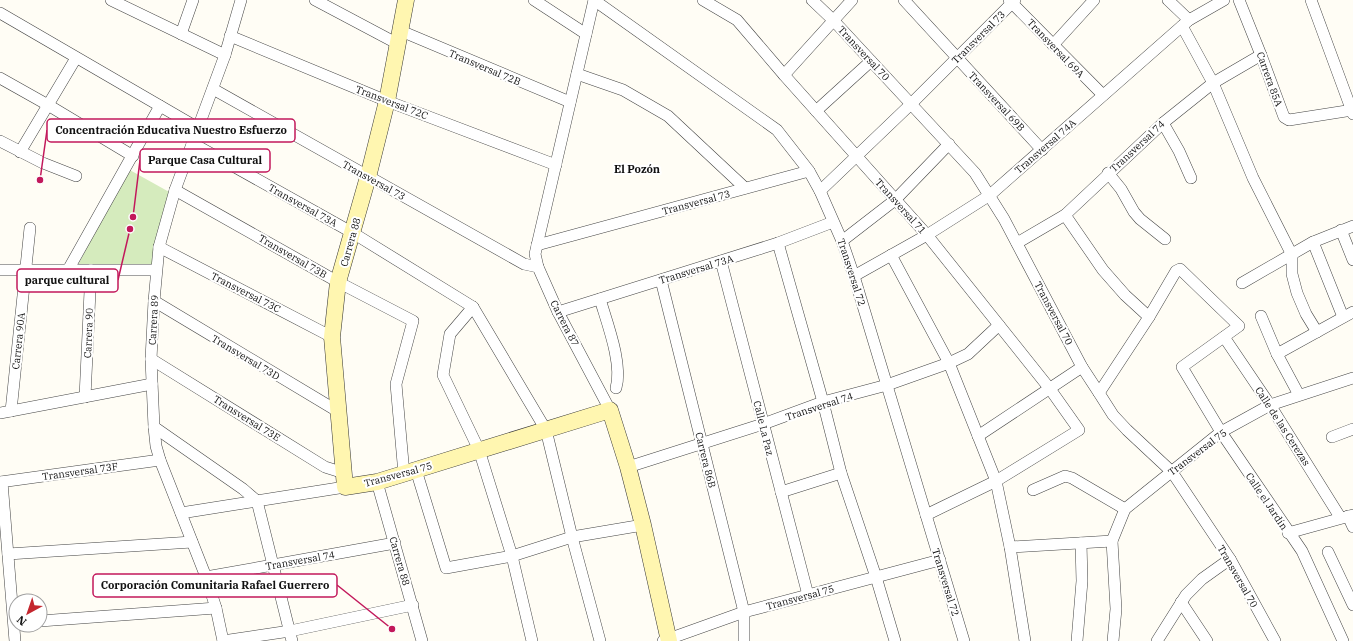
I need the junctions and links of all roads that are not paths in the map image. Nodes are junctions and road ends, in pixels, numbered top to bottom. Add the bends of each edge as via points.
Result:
1 (194, 0) edge
2 (241, 0) edge
3 (315, 0) edge
4 (406, 0) edge
5 (534, 0) edge
6 (594, 0) edge
7 (703, 0) edge
8 (812, 0) edge
9 (852, 0) edge
10 (904, 0) edge
11 (1094, 0) edge
12 (1168, 0) edge
13 (1239, 0) edge
14 (1311, 0) edge
15 (114, 1) edge
16 (1012, 1) edge
17 (1221, 1) edge
18 (0, 13) edge
19 (833, 20) junction
20 (1185, 23) junction
21 (181, 34) junction
22 (586, 34) junction
23 (230, 36) junction
24 (399, 38) junction
25 (1053, 45) junction
26 (225, 54) junction
27 (1261, 54) junction
28 (76, 58) junction
29 (958, 58) junction
30 (870, 61) junction
31 (577, 74) junction
32 (784, 74) junction
33 (0, 78) edge
34 (1213, 83) junction
35 (212, 89) junction
36 (1103, 96) junction
37 (387, 101) junction
38 (570, 102) junction
39 (911, 104) junction
40 (48, 105) junction
41 (160, 106) junction
42 (816, 111) junction
43 (1352, 111) edge
44 (1162, 123) junction
45 (198, 128) junction
46 (0, 141) edge
47 (192, 143) junction
48 (949, 144) junction
49 (1042, 150) junction
50 (20, 152) junction
51 (133, 156) junction
52 (856, 156) junction
53 (556, 165) junction
54 (809, 172) junction
55 (1108, 173) junction
56 (76, 176) dead end
57 (368, 177) junction
58 (1191, 178) dead end
59 (745, 188) junction
60 (175, 190) junction
61 (820, 191) junction
62 (990, 195) junction
63 (895, 200) junction
64 (1065, 215) junction
65 (833, 222) junction
66 (1353, 226) edge
67 (30, 228) dead end
68 (1341, 230) junction
69 (353, 233) junction
70 (927, 235) junction
71 (1165, 239) dead end
72 (842, 240) junction
73 (1313, 242) junction
74 (778, 243) junction
75 (1017, 243) junction
76 (537, 245) junction
77 (159, 247) junction
78 (1292, 255) junction
79 (891, 256) junction
80 (1353, 260) edge
81 (721, 261) junction
82 (538, 267) junction
83 (0, 270) edge
84 (26, 270) junction
85 (68, 270) junction
86 (90, 270) junction
87 (156, 270) junction
88 (854, 276) junction
89 (661, 280) junction
90 (338, 282) junction
91 (1242, 283) dead end
92 (600, 299) junction
93 (154, 301) junction
94 (473, 307) junction
95 (558, 312) junction
96 (1348, 315) edge
97 (1261, 316) dead end
98 (1149, 317) junction
99 (999, 325) junction
100 (1317, 332) junction
101 (332, 337) junction
102 (1224, 337) junction
103 (1277, 354) junction
104 (151, 359) junction
105 (949, 363) junction
106 (1082, 367) junction
107 (1353, 378) edge
108 (152, 384) junction
109 (887, 386) junction
110 (616, 388) dead end
111 (1050, 389) junction
112 (1099, 393) junction
113 (1299, 395) junction
114 (85, 397) junction
115 (823, 402) junction
116 (1270, 405) junction
117 (610, 410) junction
118 (6, 412) edge
119 (339, 412) junction
120 (764, 424) junction
121 (154, 427) junction
122 (1353, 429) edge
123 (546, 430) junction
124 (1221, 432) junction
125 (978, 436) junction
126 (1332, 437) dead end
127 (702, 444) junction
128 (479, 450) junction
129 (160, 460) junction
130 (628, 467) junction
131 (410, 472) junction
132 (1172, 472) junction
133 (841, 473) junction
134 (344, 480) junction
135 (996, 481) junction
136 (1, 482) edge
137 (377, 482) junction
138 (1033, 490) dead end
139 (781, 492) junction
140 (257, 501) junction
141 (1125, 509) junction
142 (181, 513) junction
143 (926, 515) junction
144 (1347, 516) edge
145 (643, 524) junction
146 (1353, 527) edge
147 (1288, 533) junction
148 (572, 537) junction
149 (1112, 541) junction
150 (192, 542) junction
151 (395, 543) junction
152 (1081, 543) junction
153 (1010, 547) junction
154 (1328, 552) dead end
155 (8, 554) junction
156 (512, 556) junction
157 (1230, 559) junction
158 (940, 560) junction
159 (274, 565) junction
160 (206, 577) junction
161 (876, 577) junction
162 (12, 593) edge
163 (808, 595) junction
164 (1181, 602) junction
165 (413, 605) junction
166 (1353, 605) edge
167 (216, 608) junction
168 (744, 612) junction
169 (48, 620) edge
170 (291, 636) edge
171 (667, 640) edge
172 (223, 641) edge
173 (422, 641) edge
174 (532, 641) edge
175 (600, 641) edge
176 (744, 641) edge
177 (894, 641) edge
178 (964, 641) edge
179 (1025, 641) edge
180 (1077, 641) edge
181 (1113, 641) edge
182 (1157, 641) edge
183 (1207, 641) edge
184 (1275, 641) edge
185 (1343, 641) edge

1 - 21 street
2 - 23 street, Carrera 89
3 - 24 street, Transversal 72B
4 - 24 street, Carrera 88
5 - 22 street
6 - 22 street, Carrera 87
6 - 54 street, Transversal 72 via 777,130
7 - 32 street, Transversal 71 via 737,20
8 - 19 street, Transversal 70
9 - 19 street
10 - 29 street, Transversal 69B
11 - 25 street
12 - 20 street
13 - 27 street, Carrera 85A
14 - 43 street
15 - 21 street
16 - 25 street, Transversal 69A
16 - 29 street, Transversal 73
17 - 20 street, Transversal 74A
18 - 28 street
19 - 30 street, Transversal 70
19 - 32 street
20 - 34 street
20 - 36 street, Transversal 74A
21 - 26 street
22 - 31 street, Carrera 87
23 - 26 street, Carrera 89
23 - 37 street, Transversal 72C
24 - 37 street, Carrera 88
24 - 38 street, Transversal 72B
25 - 36 street, Transversal 69A
26 - 35 street, Carrera 89
27 - 34 street, Transversal 74
27 - 43 street, Carrera 85A via 1284,117 1289,120
28 - 40 street
28 - 41 street
29 - 39 street, Transversal 73
29 - 49 street, Transversal 69B
30 - 39 street, Transversal 70
30 - 42 street
31 - 38 street, Carrera 87
31 - 59 street via 623,90 668,116
32 - 42 street, Transversal 71
33 - 40 street
34 - 44 street, Transversal 74
34 - 78 street via 1253,178
35 - 45 street, Carrera 89
35 - 57 street, Transversal 73
36 - 49 street, Transversal 74A
37 - 53 street, Transversal 72C
37 - 57 street, Carrera 88
38 - 53 street, Carrera 87
39 - 48 street, Transversal 70
39 - 52 street, Transversal 73
40 - 50 street
40 - 51 street
41 - 45 street
41 - 51 street
42 - 52 street, Transversal 71
44 - 55 street, Transversal 74
44 - 58 street
45 - 47 street, Carrera 89
46 - 50 street
47 - 60 street, Carrera 89
47 - 69 street, Transversal 73A
48 - 62 street, Transversal 70 via 975,173
48 - 63 street
49 - 62 street, Transversal 74A
50 - 56 street
51 - 85 street
52 - 61 street, Transversal 73
52 - 63 street, Transversal 71
53 - 76 street, Carrera 87
54 - 59 street, Transversal 73
54 - 61 street, Transversal 72
55 - 64 street, Transversal 74
55 - 71 street via 1140,219
57 - 69 street, Carrera 88
57 - 82 street, Transversal 73 via 524,264
59 - 76 street, Transversal 73
60 - 77 street, Carrera 89
60 - 90 street, Transversal 73B
61 - 65 street, Transversal 72
62 - 70 street, Transversal 74A
62 - 75 street, Transversal 70
63 - 70 street, Transversal 71
63 - 72 street
64 - 75 street, Transversal 74
64 - 98 street via 1103,270 1125,296
65 - 72 street, Transversal 72
65 - 74 street, Transversal 73A
66 - 68 street
67 - 84 street, Carrera 90A
68 - 73 street
68 - 80 street
69 - 90 street, Carrera 88
69 - 94 street, Transversal 73A
70 - 79 street, Transversal 74A
70 - 99 street, Transversal 71
72 - 88 street, Transversal 72
73 - 78 street
73 - 96 street
74 - 81 street, Transversal 73A
74 - 115 street
75 - 106 street, Transversal 70
76 - 82 street, Carrera 87 via 535,254
77 - 87 street, Carrera 89
77 - 101 street, Transversal 73C
78 - 91 street
78 - 100 street via 1292,274 1297,293
79 - 88 street, Transversal 74A
79 - 105 street
81 - 89 street, Transversal 73A
81 - 120 street, Calle La Paz
82 - 95 street, Carrera 87
83 - 84 street
84 - 85 street
84 - 118 street, Carrera 90A
85 - 86 street
86 - 87 street
86 - 114 street, Carrera 90
87 - 93 street, Carrera 89
88 - 109 street, Transversal 72
89 - 92 street, Transversal 73A
89 - 127 street, Carrera 86B
90 - 101 street, Carrera 88
90 - 131 street, Transversal 73B via 413,321 396,384
92 - 95 street, Transversal 73A
92 - 110 street via 618,364
93 - 104 street, Carrera 89
93 - 119 street, Transversal 73D
94 - 123 street
94 - 128 street via 450,334 443,375
95 - 117 street, Carrera 87
96 - 100 street
97 - 103 street
98 - 102 street via 1176,271 1180,269 1239,326
98 - 112 street
99 - 105 street, Transversal 74 via 968,354
99 - 111 street, Transversal 71
100 - 103 street
101 - 119 street, Carrera 88
102 - 116 street, Calle de las Cerezas
102 - 124 street, Calle el Jardín via 1182,367
103 - 113 street
104 - 108 street, Carrera 89
104 - 134 street, Transversal 73E
105 - 109 street, Transversal 74
105 - 125 street
106 - 111 street
106 - 112 street, Transversal 70
107 - 113 street, Transversal 75
108 - 114 street
108 - 121 street, Carrera 89
109 - 115 street, Transversal 74
109 - 143 street, Transversal 72
111 - 125 street
111 - 135 street, Transversal 71 via 1079,430
112 - 132 street, Transversal 70 via 1113,415
113 - 116 street, Transversal 75
114 - 118 street
115 - 120 street, Transversal 74
115 - 133 street
116 - 124 street, Transversal 75
116 - 144 street, Calle de las Cerezas
117 - 123 street, Transversal 75
117 - 130 street, Carrera 87
119 - 134 street, Carrera 88
120 - 127 street, Transversal 74
120 - 139 street, Calle La Paz
121 - 129 street, Carrera 89
121 - 140 street
122 - 126 street
123 - 128 street, Transversal 75
123 - 148 street
124 - 132 street, Transversal 75
124 - 147 street, Calle el Jardín
125 - 135 street
127 - 130 street, Transversal 74
127 - 168 street, Carrera 86B
128 - 131 street, Transversal 75
128 - 156 street
129 - 136 street, Transversal 73F
129 - 142 street, Carrera 89
130 - 145 street, Carrera 87
131 - 137 street, Transversal 75
131 - 156 street via 446,568
132 - 141 street, Transversal 75
132 - 157 street, Transversal 70
133 - 139 street
133 - 161 street
134 - 137 street, Transversal 75
134 - 140 street, Transversal 75
135 - 143 street
135 - 153 street
136 - 155 street
137 - 151 street, Carrera 88
138 - 141 street via 1065,476
139 - 163 street, Calle La Paz
140 - 142 street, Transversal 75
140 - 159 street
141 - 149 street, Transversal 75
142 - 150 street, Carrera 89
143 - 158 street, Transversal 72
144 - 146 street, Calle de las Cerezas
144 - 147 street
145 - 148 street
145 - 171 street, Carrera 87
147 - 185 street, Calle el Jardín via 1302,551
148 - 156 street
148 - 175 street
149 - 152 street
149 - 181 street, Transversal 75 via 1116,610
150 - 155 street
150 - 160 street, Carrera 89
151 - 159 street, Transversal 74
151 - 165 street, Carrera 88
152 - 153 street
152 - 180 street via 1082,581
153 - 179 street
154 - 166 street
155 - 162 street
156 - 174 street
157 - 164 street via 1199,582
157 - 184 street, Transversal 70
158 - 161 street, Transversal 75
158 - 178 street, Transversal 72
159 - 160 street, Transversal 74
159 - 170 street
160 - 167 street, Carrera 89
161 - 163 street, Transversal 75
161 - 177 street
163 - 168 street, Transversal 75
164 - 182 street
164 - 183 street
165 - 170 street
165 - 173 street, Carrera 88
167 - 169 street
167 - 172 street, Carrera 89
168 - 171 street, Transversal 75
168 - 176 street, Carrera 86B
170 - 172 street

